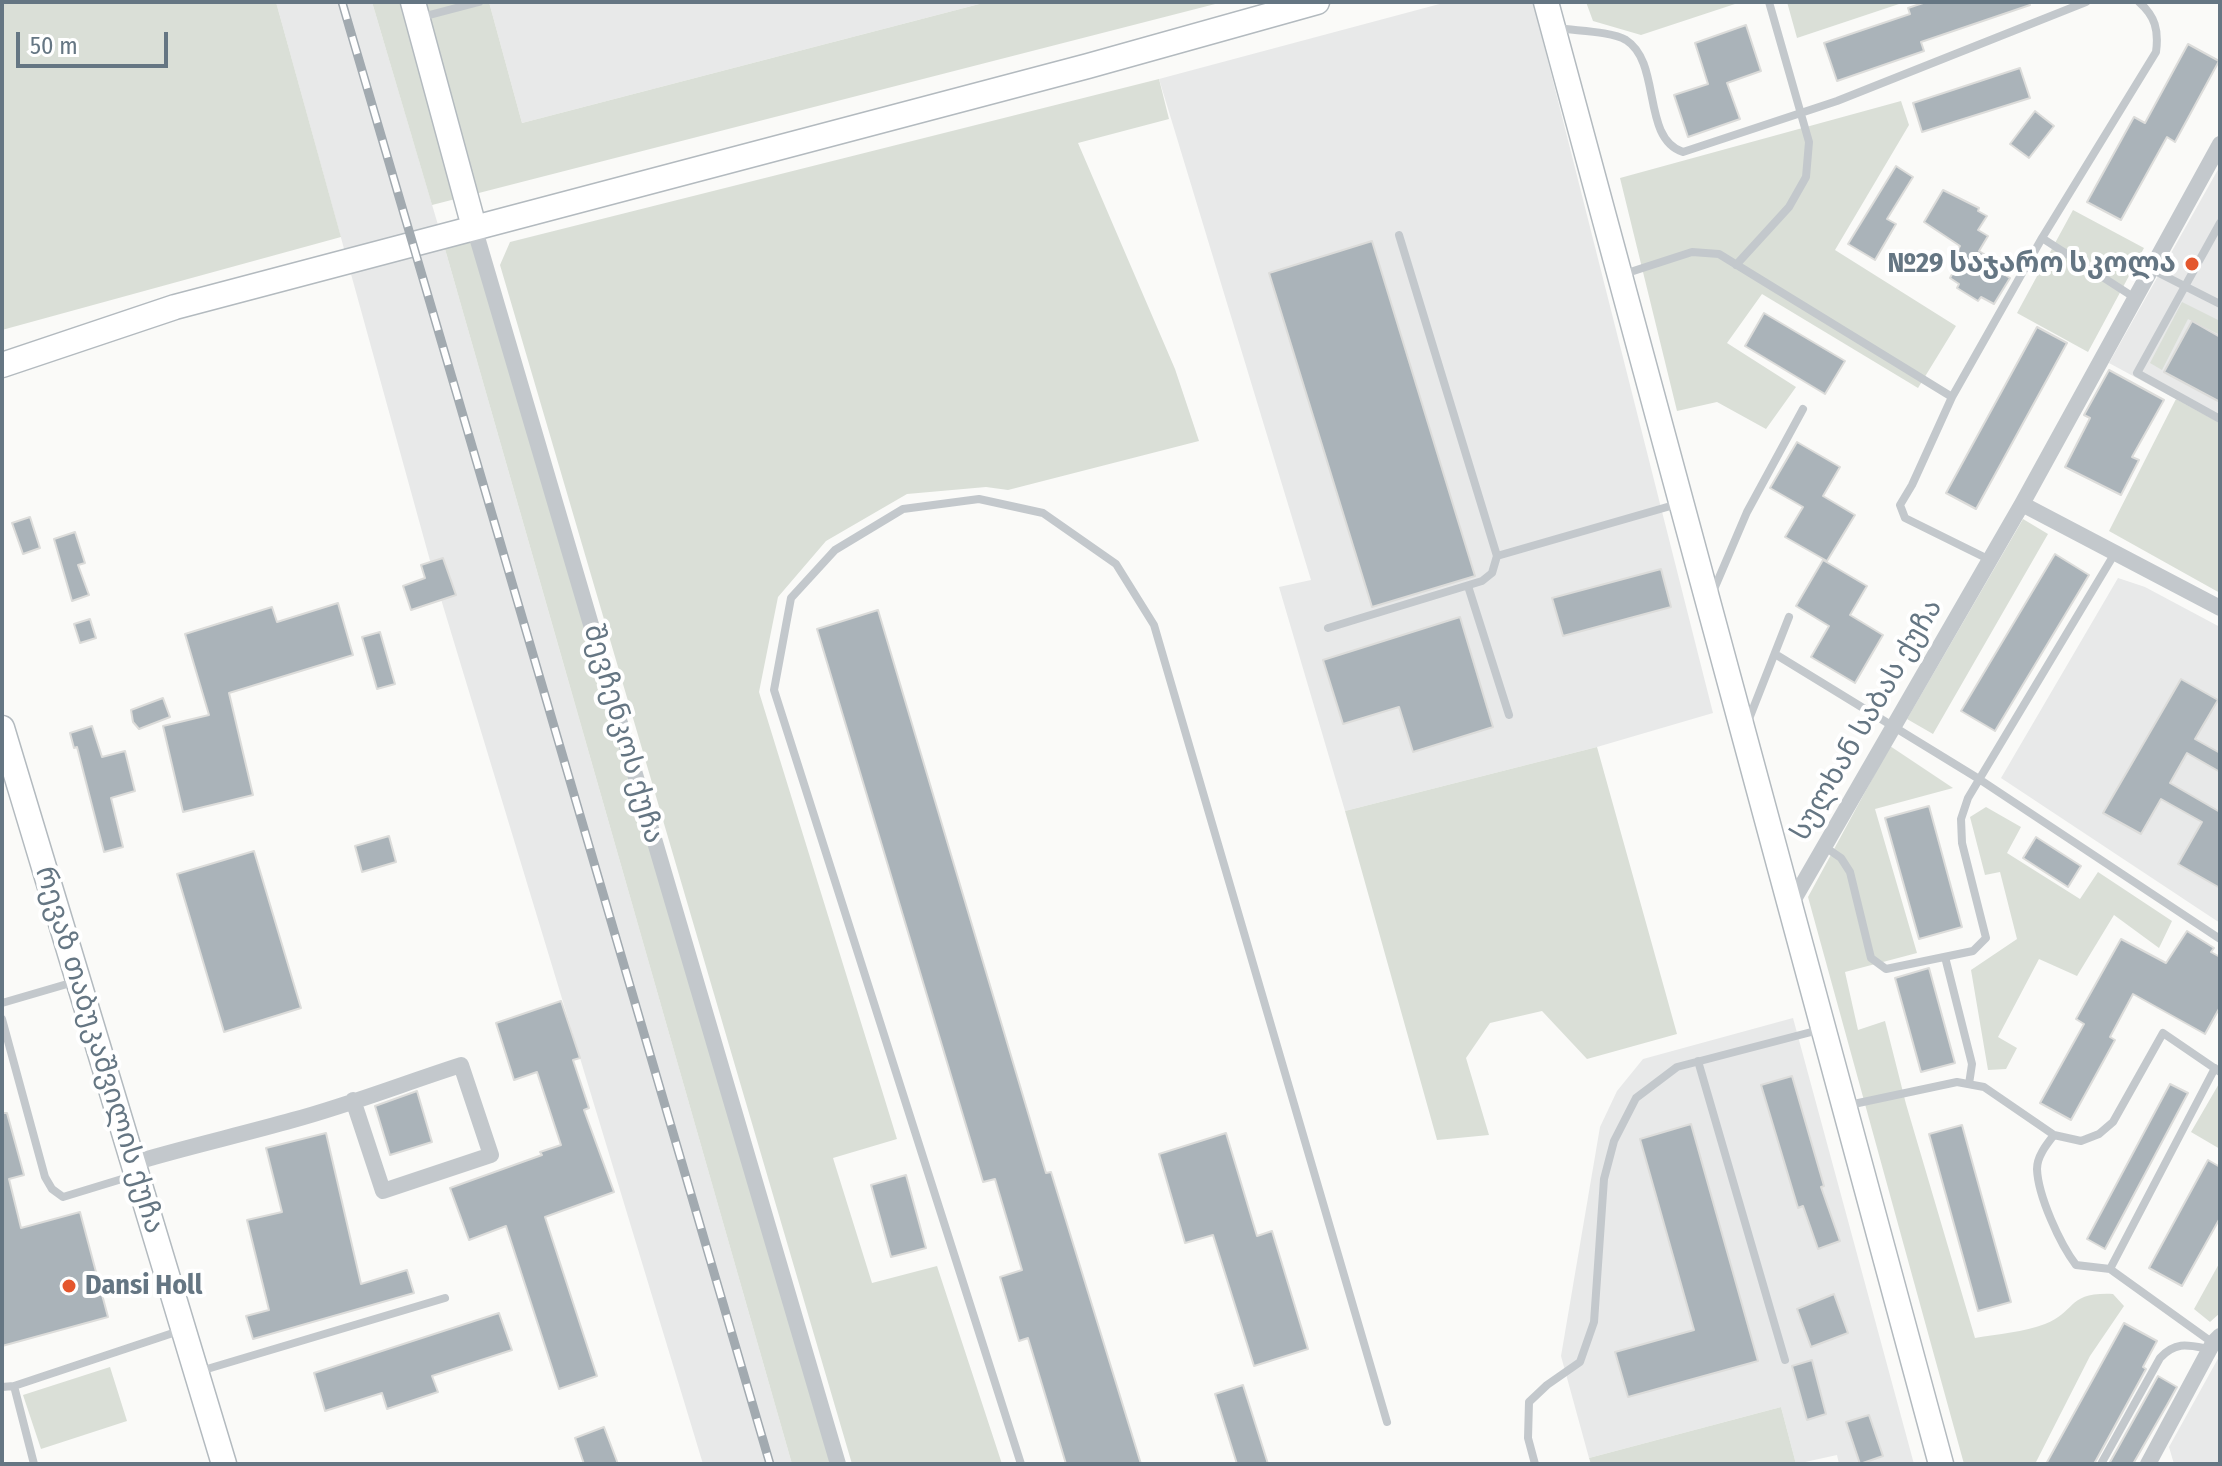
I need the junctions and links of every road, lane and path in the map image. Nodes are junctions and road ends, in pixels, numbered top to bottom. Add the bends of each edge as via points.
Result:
1 (479, 2) edge
2 (1317, 2) edge
3 (1546, 2) edge
4 (1769, 2) edge
5 (2086, 2) edge
6 (2139, 2) edge
7 (415, 10) edge
8 (1553, 27) junction
9 (1801, 113) junction
10 (2220, 144) edge
11 (2220, 223) edge
12 (474, 227) junction
13 (1399, 235) dead end
14 (2042, 238) junction
15 (1736, 265) junction
16 (2151, 269) junction
17 (1620, 276) junction
18 (2185, 287) junction
19 (2135, 298) junction
20 (2220, 304) edge
21 (2, 365) edge
22 (1952, 397) junction
23 (1803, 409) dead end
24 (2220, 419) edge
25 (1682, 503) junction
26 (2022, 504) junction
27 (2115, 553) junction
28 (1497, 556) junction
29 (1990, 560) junction
30 (1468, 586) junction
31 (1708, 602) junction
32 (2220, 608) edge
33 (1789, 617) dead end
34 (1328, 628) dead end
35 (1775, 654) junction
36 (1509, 715) dead end
37 (1892, 727) junction
38 (2, 728) edge
39 (1744, 732) junction
40 (1979, 779) junction
41 (1824, 846) junction
42 (1790, 906) junction
43 (2220, 939) edge
44 (1945, 957) junction
45 (78, 981) junction
46 (2, 1003) edge
47 (2, 1019) edge
48 (1824, 1029) junction
49 (1698, 1061) junction
50 (2218, 1070) edge
51 (1969, 1084) junction
52 (353, 1100) junction
53 (1845, 1106) junction
54 (2054, 1135) junction
55 (135, 1168) junction
56 (2110, 1269) junction
57 (445, 1298) dead end
58 (184, 1329) junction
59 (2214, 1343) edge
60 (1785, 1360) dead end
61 (197, 1372) junction
62 (14, 1386) junction
63 (2, 1387) edge
64 (1387, 1422) dead end
65 (34, 1464) edge
66 (224, 1464) edge
67 (838, 1464) edge
68 (1021, 1464) edge
69 (1535, 1464) edge
70 (1941, 1464) edge
71 (2101, 1464) edge
72 (2148, 1464) edge

1 - 7 lane
2 - 12 main road
3 - 8 main road
4 - 9 lane
5 - 9 lane
6 - 14 lane via 2155,20 2156,52
7 - 12 main road, შევჩენკოს ქუჩა
8 - 9 lane via 1619,37 1634,47 1662,133 1677,150
8 - 17 main road
9 - 15 lane via 1809,142 1806,177 1789,207
10 - 16 street, სულხან საბას ქუჩა
11 - 18 lane
12 - 21 main road via 175,307
12 - 67 street, შევჩენკოს ქუჩა
13 - 28 lane
14 - 19 lane
14 - 22 lane
15 - 17 lane via 1719,254 1692,252
15 - 22 lane
16 - 18 lane
16 - 19 street, სულხან საბას ქუჩა
17 - 25 main road
18 - 20 lane
18 - 24 lane via 2137,373
19 - 26 street, სულხან საბას ქუჩა
22 - 29 lane via 1900,505 1905,518
23 - 31 lane via 1747,512
25 - 28 lane
25 - 31 main road
26 - 27 street
26 - 29 street, სულხან საბას ქუჩა
27 - 32 street
27 - 40 lane
28 - 30 lane via 1492,573
29 - 37 street, სულხან საბას ქუჩა
30 - 34 lane
30 - 36 lane
31 - 39 main road
33 - 35 lane
35 - 37 lane
35 - 39 lane
37 - 40 lane
37 - 41 street, სულხან საბას ქუჩა
38 - 45 main road, რევაზ თაბუკაშვილის ქუჩა
39 - 42 main road
40 - 43 lane
40 - 44 lane via 1961,819 1962,843 1986,938 1973,951
41 - 42 street, სულხან საბას ქუჩა
41 - 44 lane via 1850,872 1871,958 1886,969
42 - 48 main road
44 - 51 lane via 1972,1064
45 - 46 lane
45 - 55 main road, რევაზ თაბუკაშვილის ქუჩა
47 - 55 lane via 52,1189 63,1197
48 - 49 lane
48 - 53 main road
49 - 60 lane
49 - 69 lane via 1677,1067 1636,1098 1614,1141 1604,1179 1594,1322 1580,1362 1529,1402 1528,1438
50 - 54 lane via 2163,1033 2113,1122 2081,1141
50 - 56 lane
51 - 53 lane via 1957,1082
51 - 54 lane via 1984,1087
52 - 52 street via 383,1191 491,1155 461,1065
52 - 55 street
53 - 70 main road
54 - 56 lane via 2037,1167 2050,1215 2076,1265
55 - 58 main road, რევაზ თაბუკაშვილის ქუჩა
56 - 59 lane
57 - 61 lane
58 - 61 main road, რევაზ თაბუკაშვილის ქუჩა
58 - 62 lane
59 - 71 lane via 2168,1349
59 - 72 street
61 - 66 main road, რევაზ თაბუკაშვილის ქუჩა
62 - 63 lane
62 - 65 lane
64 - 68 lane via 1154,625 1116,564 1043,513 979,499 903,509 835,550 791,598 774,690

